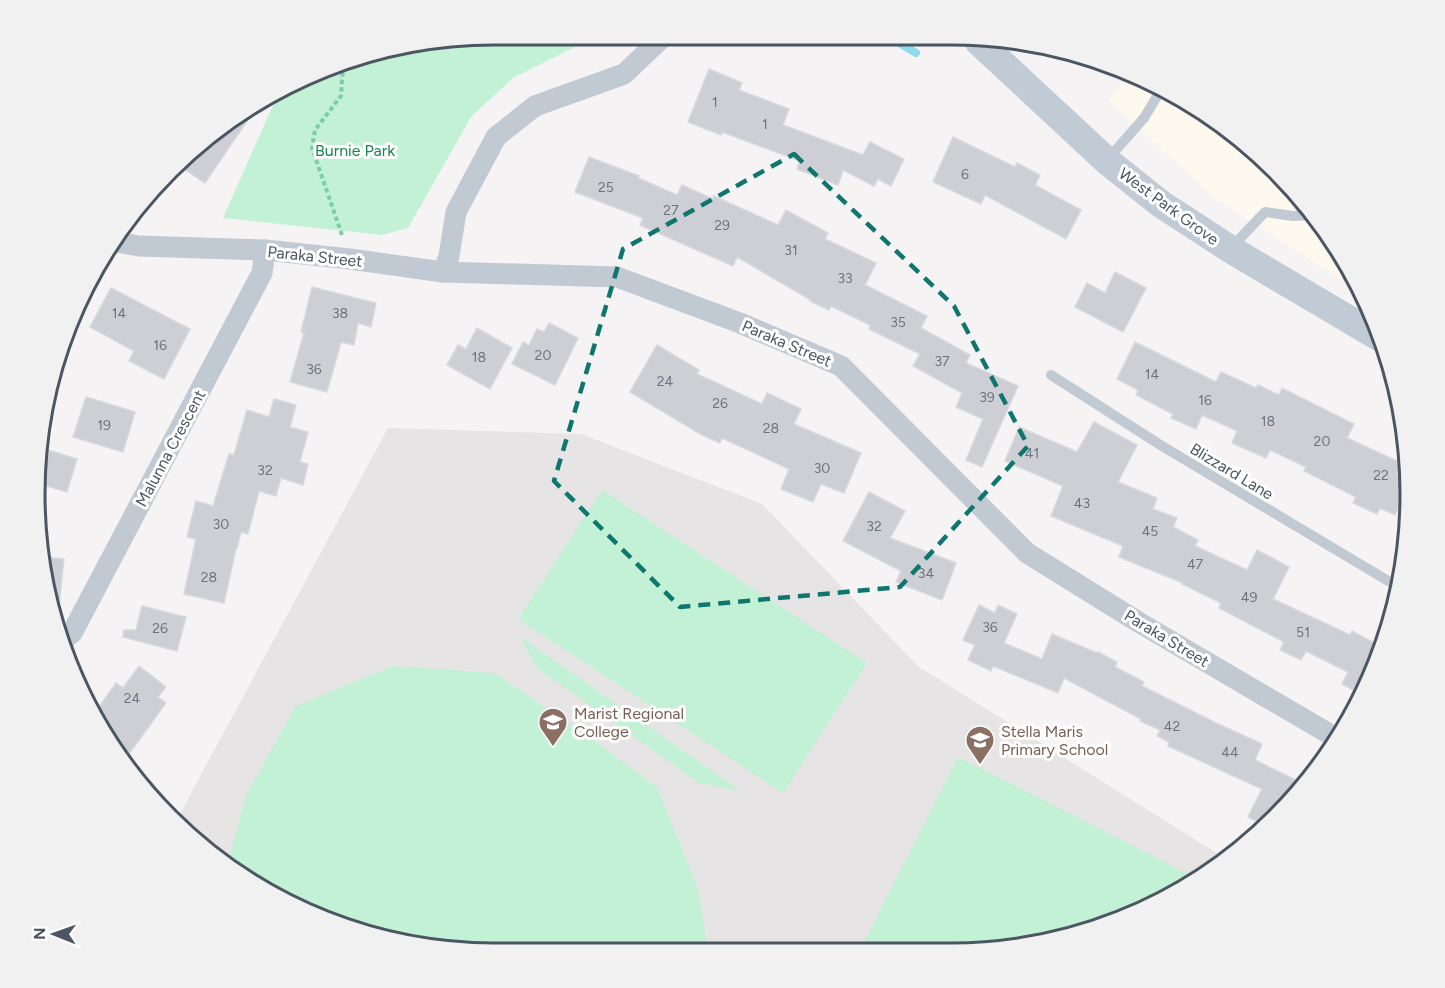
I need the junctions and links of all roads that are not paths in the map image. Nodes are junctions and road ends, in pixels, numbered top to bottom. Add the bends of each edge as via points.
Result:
1 (655, 45) edge
2 (983, 46) edge
3 (1157, 95) edge
4 (1107, 161) junction
5 (1303, 216) edge
6 (122, 243) edge
7 (1230, 249) junction
8 (265, 250) junction
9 (443, 272) junction
10 (1369, 332) edge
11 (1051, 375) dead end
12 (1391, 583) edge
13 (68, 636) edge
14 (1330, 734) edge

1 - 9 street via 624,74 535,106 496,137 456,212
2 - 4 main road, West Park Grove
3 - 4 lane via 1144,118
4 - 7 main road, West Park Grove via 1161,204
5 - 7 lane via 1266,212
6 - 8 street, Paraka Street
7 - 10 main road, West Park Grove
8 - 9 street, Paraka Street
8 - 13 street, Malunna Crescent via 262,273
9 - 14 street, Paraka Street via 617,277 841,366 1027,553
11 - 12 lane, Blizzard Lane

